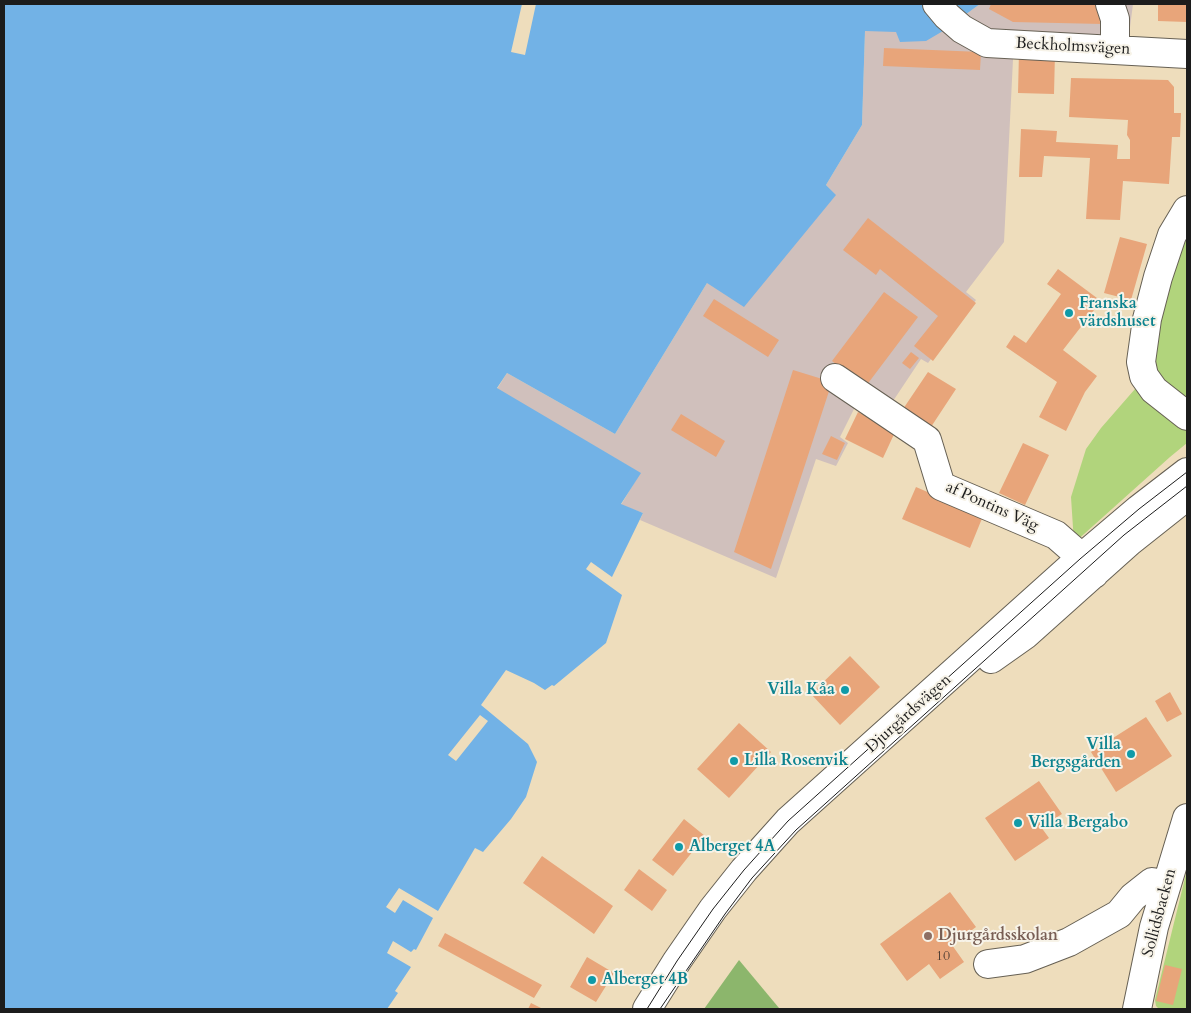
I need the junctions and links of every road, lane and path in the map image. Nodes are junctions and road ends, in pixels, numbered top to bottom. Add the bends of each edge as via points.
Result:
1 (937, 4) edge
2 (1110, 4) edge
3 (1115, 49) junction
4 (1187, 54) edge
5 (1187, 210) edge
6 (835, 378) dead end
7 (1187, 416) edge
8 (1187, 462) edge
9 (1187, 472) edge
10 (1187, 486) edge
11 (1187, 496) edge
12 (1139, 509) junction
13 (1087, 567) junction
14 (1187, 818) edge
15 (1166, 886) junction
16 (988, 964) dead end
17 (647, 1009) edge
18 (660, 1009) edge
19 (1137, 1009) edge

1 - 3 street, Beckholmsvägen via 962,29 987,43
2 - 3 street via 1115,19
3 - 4 street, Beckholmsvägen
5 - 7 street via 1172,235 1158,277 1147,319 1141,362 1144,376 1154,390
6 - 13 street, af Pontins Väg via 927,440 941,486 1056,536
8 - 12 street, Djurgårdsvägen via 1148,490
9 - 12 street, Djurgårdsvägen
10 - 13 street, Djurgårdsvägen
11 - 13 street, Djurgårdsvägen via 1129,542
12 - 13 street, Djurgårdsvägen
13 - 17 street, Djurgårdsvägen via 788,821 713,909
13 - 18 street, Djurgårdsvägen via 1025,636 967,675 796,830 752,878
14 - 15 street, Sollidsbacken
15 - 16 street via 1152,882 1119,914 1069,942 1025,959
15 - 19 street, Sollidsbacken

